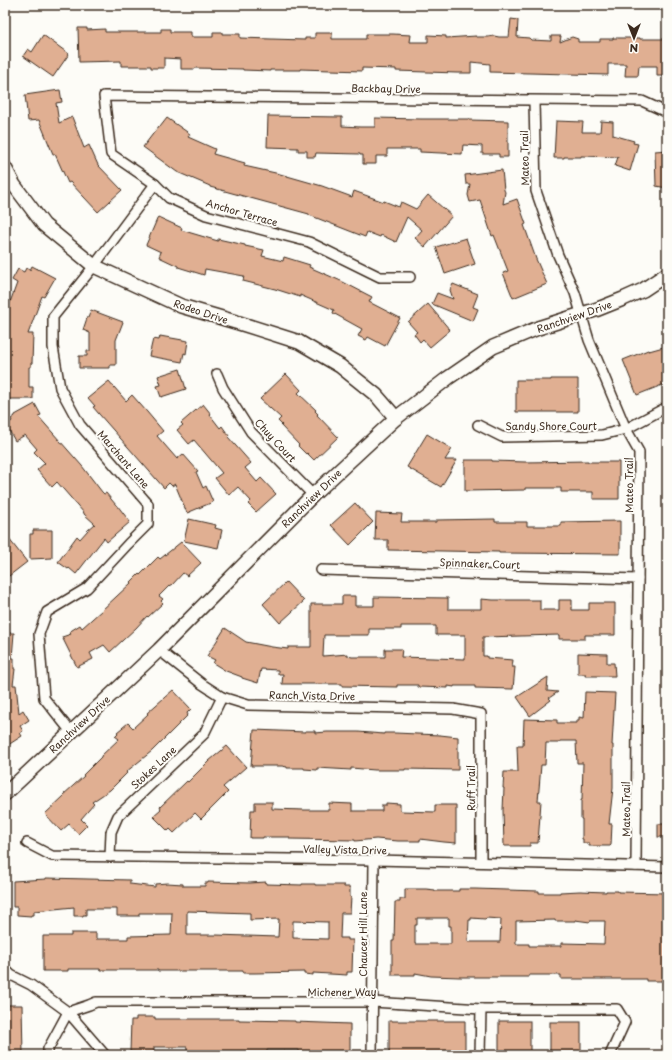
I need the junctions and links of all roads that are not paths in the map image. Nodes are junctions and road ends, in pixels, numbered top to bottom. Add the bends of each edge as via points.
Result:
1 (104, 96) joint
2 (534, 101) junction
3 (666, 112) dead end
4 (5, 168) edge
5 (155, 184) junction
6 (94, 266) junction
7 (667, 274) edge
8 (410, 277) dead end
9 (581, 314) junction
10 (217, 374) dead end
11 (667, 407) edge
12 (396, 418) junction
13 (478, 425) dead end
14 (626, 429) junction
15 (313, 495) junction
16 (321, 570) dead end
17 (638, 578) junction
18 (159, 650) junction
19 (222, 697) junction
20 (481, 714) joint
21 (71, 732) junction
22 (5, 794) edge
23 (27, 843) dead end
24 (110, 857) junction
25 (374, 860) junction
26 (481, 862) junction
27 (636, 866) junction
28 (667, 867) edge
29 (5, 969) edge
30 (373, 1002) junction
31 (481, 1009) junction
32 (68, 1012) junction
33 (48, 1055) edge
34 (105, 1055) edge
35 (372, 1055) edge
36 (480, 1055) edge
37 (610, 1055) edge

1 - 2 street, Backbay Drive
1 - 5 street, Anchor Terrace via 111,154
2 - 3 street, Backbay Drive via 642,101
2 - 9 street, Mateo Trail via 536,190
4 - 6 street, Rodeo Drive via 14,185 44,225
5 - 6 street, Marchant Lane
5 - 8 street, Anchor Terrace via 169,198 206,215 309,242 380,277
6 - 12 street, Rodeo Drive via 181,306 300,342 340,366 376,395
6 - 21 street, Marchant Lane via 53,317 53,347 60,388 80,426 148,504 148,524 87,588 47,612 38,634 44,698
7 - 9 street, Ranchview Drive via 643,290
9 - 12 street, Ranchview Drive via 493,347
9 - 14 street, Mateo Trail via 589,340
10 - 15 street, Chuy Court via 251,432
11 - 14 street, Sandy Shore Court
12 - 15 street, Ranchview Drive
13 - 14 street, Sandy Shore Court via 502,437 602,435
14 - 17 street, Mateo Trail via 639,452
15 - 18 street, Ranchview Drive
16 - 17 street, Spinnaker Court
17 - 27 street, Mateo Trail
18 - 19 street, Ranch Vista Drive
18 - 21 street, Ranchview Drive
19 - 20 street, Ranch Vista Drive via 248,705 454,709
19 - 24 street, Stokes Lane via 204,734 118,816 111,832
20 - 26 street, Ruff Trail
21 - 22 street, Ranchview Drive
23 - 24 street, Valley Vista Drive via 52,856
24 - 25 street, Valley Vista Drive
25 - 26 street, Valley Vista Drive
25 - 30 street, Chaucer Hill Lane
26 - 27 street, Valley Vista Drive
27 - 28 street, Valley Vista Drive
29 - 32 street
30 - 31 street, Michener Way
30 - 32 street, Michener Way via 96,1002
30 - 35 street, Chaucer Hill Lane
31 - 36 street
31 - 37 street, Michener Way via 617,1009 625,1022
32 - 33 street via 48,1049
32 - 34 street

